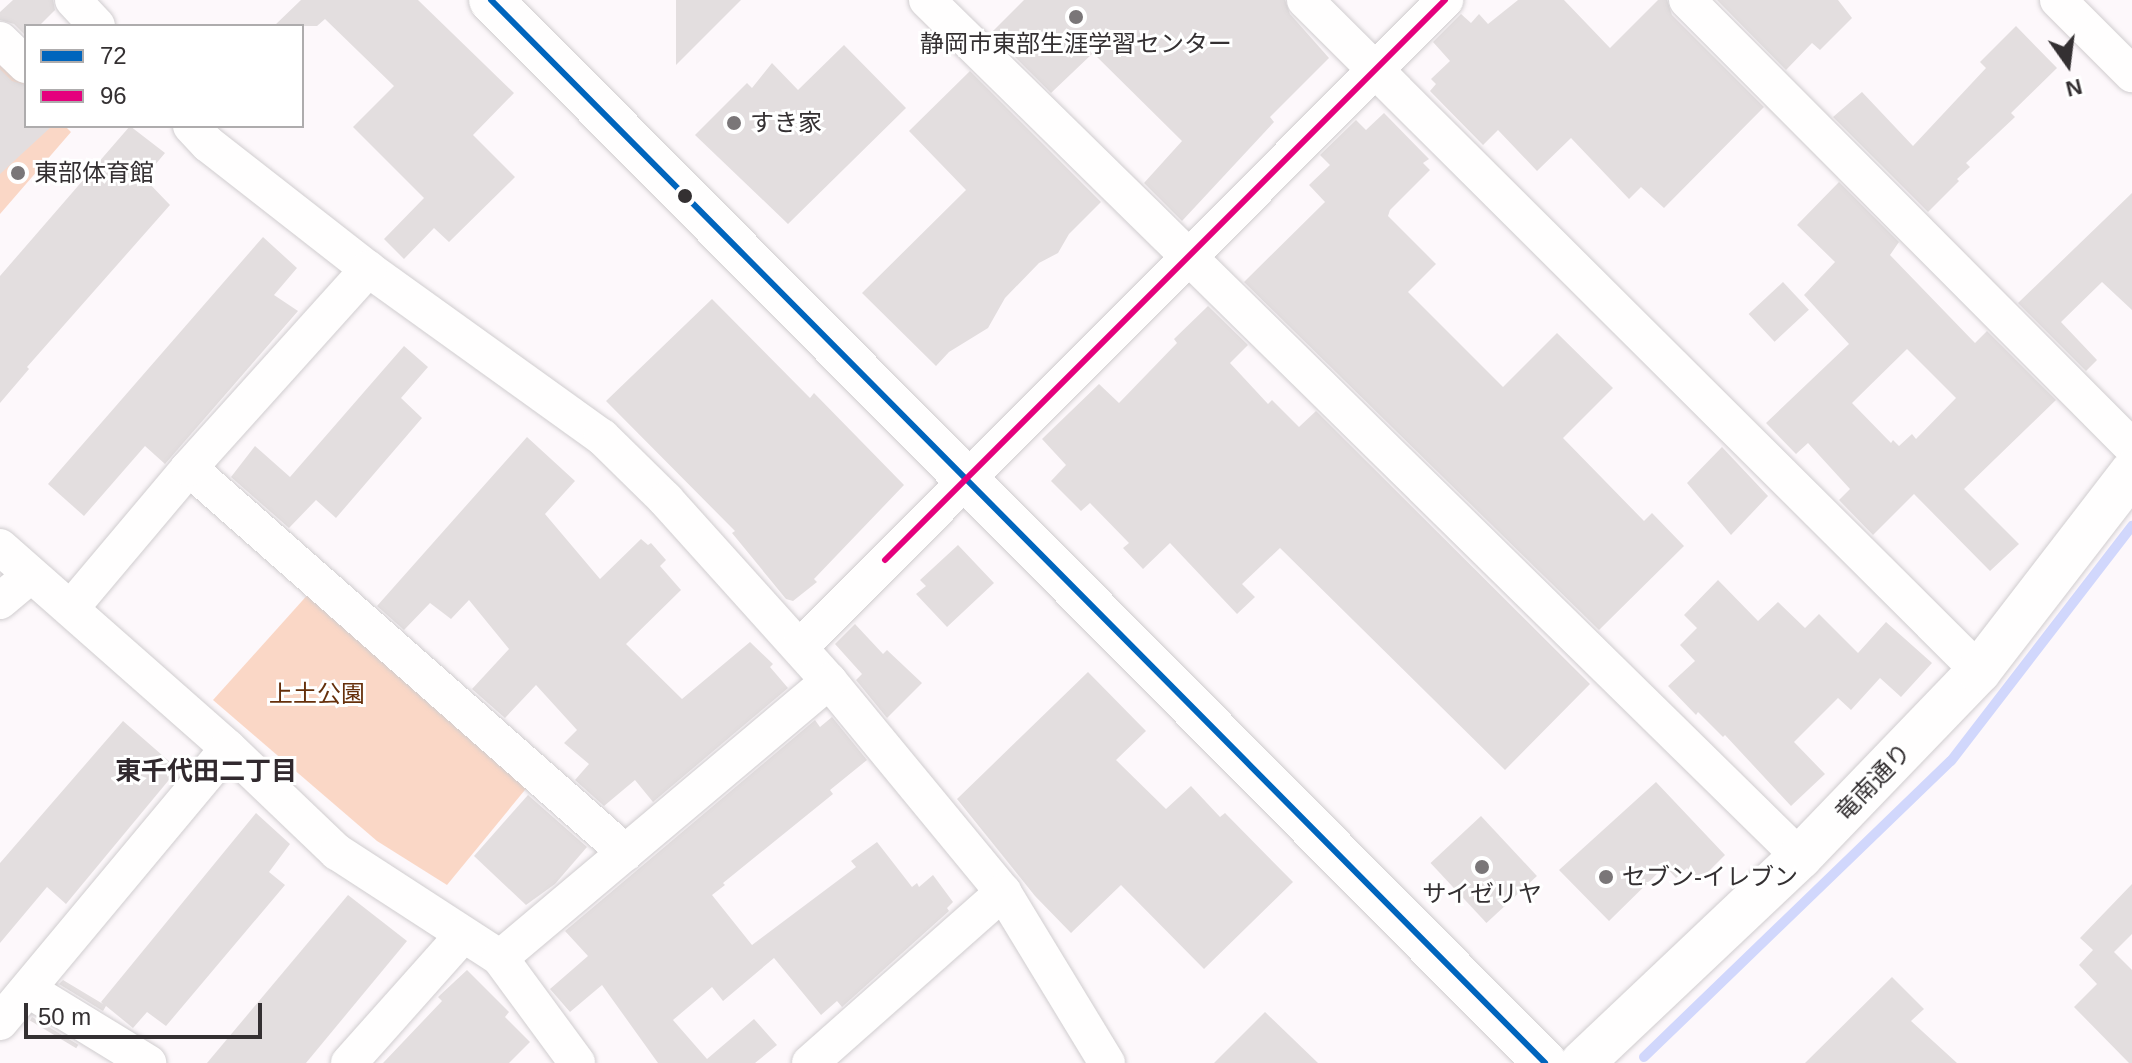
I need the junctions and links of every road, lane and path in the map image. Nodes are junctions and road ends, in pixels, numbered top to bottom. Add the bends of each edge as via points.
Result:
1 (73, 0) edge
2 (491, 0) edge
3 (927, 0) edge
4 (1305, 0) edge
5 (1445, 0) edge
6 (1687, 0) edge
7 (2058, 0) edge
8 (95, 24) edge
9 (0, 40) edge
10 (24, 63) edge
11 (1376, 70) junction
12 (2132, 74) edge
13 (193, 128) edge
14 (1190, 256) junction
15 (368, 269) junction
16 (2132, 447) edge
17 (189, 468) junction
18 (2132, 472) edge
19 (966, 478) junction
20 (0, 547) edge
21 (30, 576) junction
22 (0, 601) edge
23 (71, 608) junction
24 (800, 647) junction
25 (1979, 671) junction
26 (829, 681) junction
27 (228, 748) junction
28 (626, 853) junction
29 (1800, 857) junction
30 (1003, 892) junction
31 (463, 935) junction
32 (500, 958) junction
33 (29, 990) junction
34 (0, 1022) edge
35 (566, 1058) edge
36 (148, 1063) edge
37 (349, 1063) edge
38 (810, 1063) edge
39 (1107, 1063) edge
40 (1545, 1063) edge
41 (1582, 1063) edge

1 - 8 street
2 - 19 main road
3 - 14 street
4 - 11 street
5 - 11 street
6 - 16 street
7 - 12 street
9 - 10 street
11 - 14 street
11 - 25 street
13 - 15 street
14 - 19 street
14 - 29 street
15 - 17 street
15 - 24 street via 602,437
17 - 23 street
17 - 28 street
18 - 25 main road, 竜南通り
19 - 24 street
19 - 40 main road
20 - 21 street
21 - 22 street
21 - 23 street
23 - 27 street
24 - 26 street
25 - 29 main road, 竜南通り
26 - 28 street
26 - 30 street
27 - 31 street via 337,852
27 - 33 street
28 - 32 street
29 - 41 main road, 竜南通り
30 - 38 street
30 - 39 street
31 - 32 street
31 - 37 street
32 - 35 street
33 - 34 street
33 - 36 street

